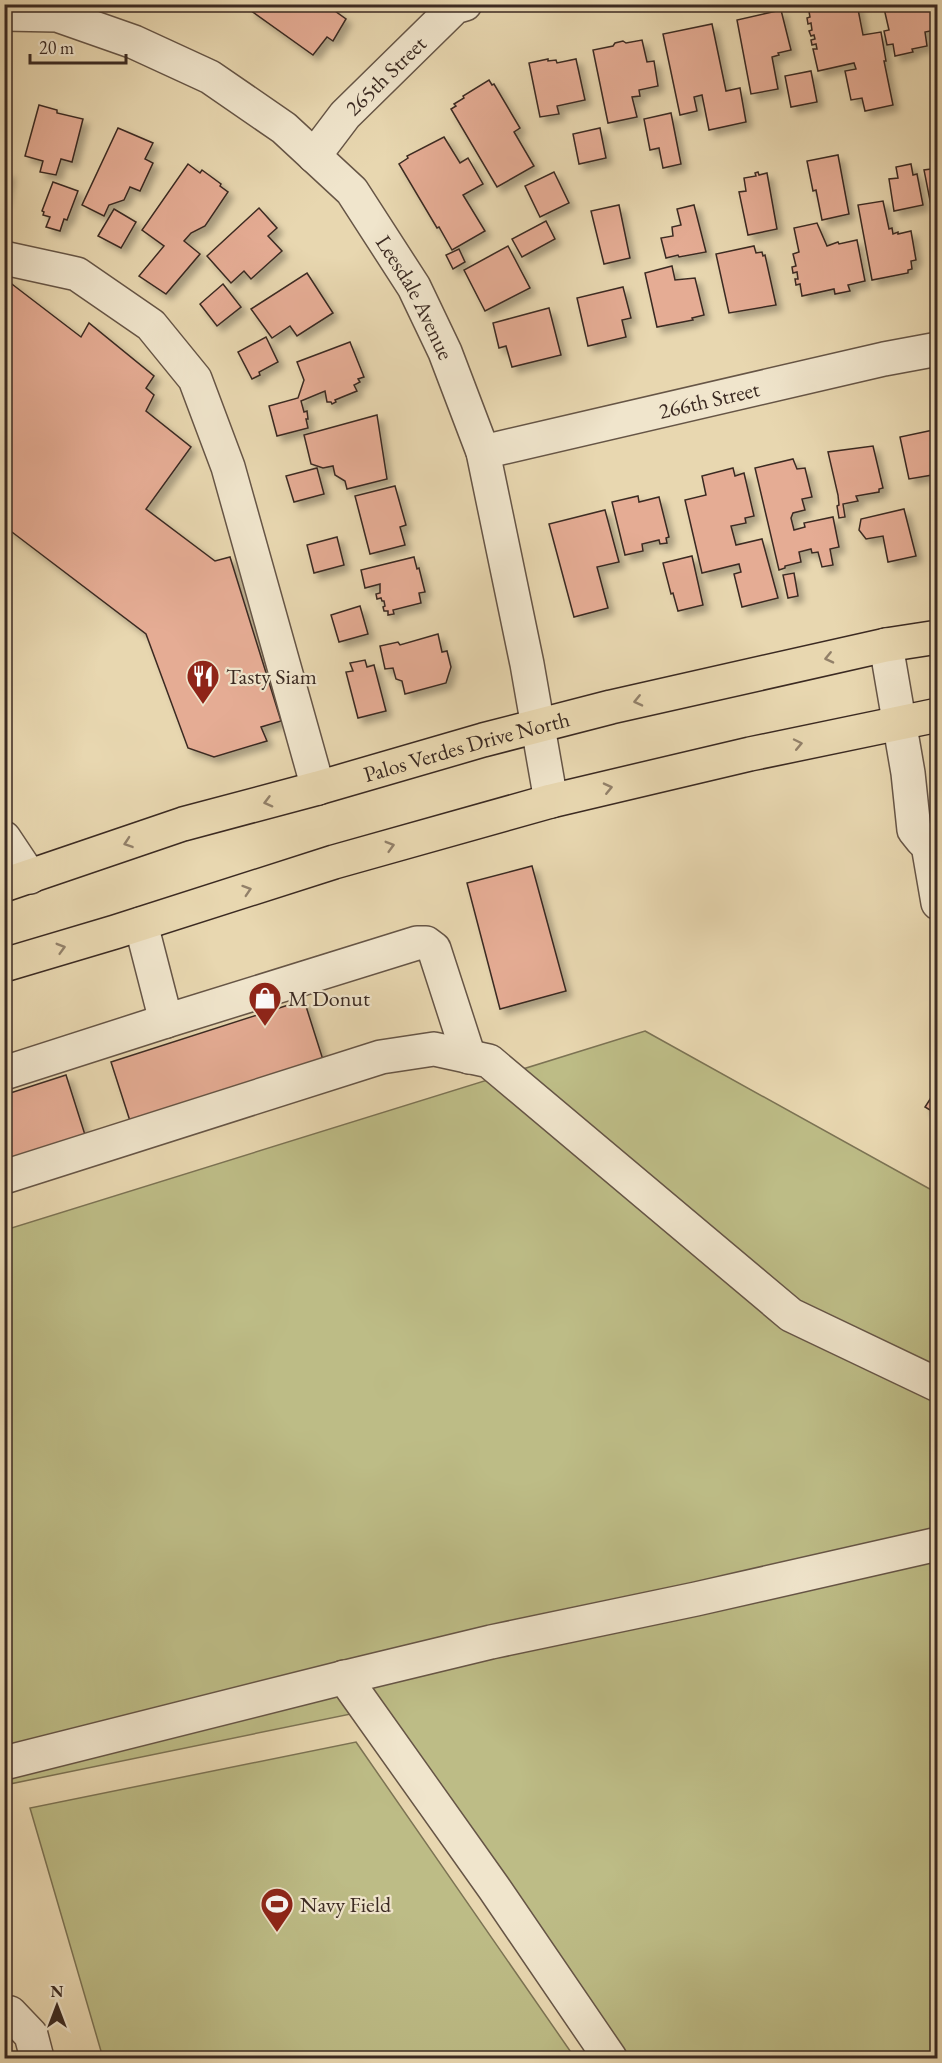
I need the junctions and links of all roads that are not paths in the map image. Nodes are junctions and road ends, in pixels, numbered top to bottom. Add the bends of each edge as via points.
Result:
1 (459, 5) edge
2 (9, 11) edge
3 (314, 156) junction
4 (4, 258) edge
5 (938, 350) edge
6 (483, 452) junction
7 (938, 637) edge
8 (886, 645) junction
9 (938, 715) edge
10 (898, 723) junction
11 (539, 725) junction
12 (318, 788) junction
13 (551, 801) junction
14 (4, 837) edge
15 (933, 844) edge
16 (17, 881) edge
17 (938, 903) edge
18 (141, 924) junction
19 (4, 964) edge
20 (166, 1021) junction
21 (469, 1057) junction
22 (4, 1073) edge
23 (4, 1177) edge
24 (938, 1385) edge
25 (938, 1544) edge
26 (344, 1677) junction
27 (4, 1763) edge
28 (4, 2013) edge
29 (37, 2058) edge
30 (610, 2058) edge

1 - 3 street, 265th Street via 345,115
2 - 3 street, Leesdale Avenue via 57,15 134,42 210,77 284,128
3 - 6 street, Leesdale Avenue via 352,191 414,287 445,352
4 - 12 street via 77,274 151,325 195,379 228,467
5 - 6 street, 266th Street via 884,359
6 - 11 street, Leesdale Avenue
7 - 8 main road, Palos Verdes Drive North
8 - 10 street
8 -> 11 main road, Palos Verdes Drive North
9 - 10 main road
13 -> 10 main road
10 - 15 street via 914,830 922,840
11 - 12 main road, Palos Verdes Drive North
11 - 13 street, Leesdale Avenue
12 -> 16 main road, Palos Verdes Drive North via 183,824
18 -> 13 main road via 334,862
14 - 16 street
15 - 17 street
19 -> 18 main road
18 - 20 street
20 - 21 street via 426,943 434,949
20 - 22 street
21 - 23 street via 434,1049 381,1057
21 - 24 street via 489,1061 791,1315
25 - 26 street
26 - 27 street
26 - 30 street
28 - 29 street via 10,2013 31,2035

